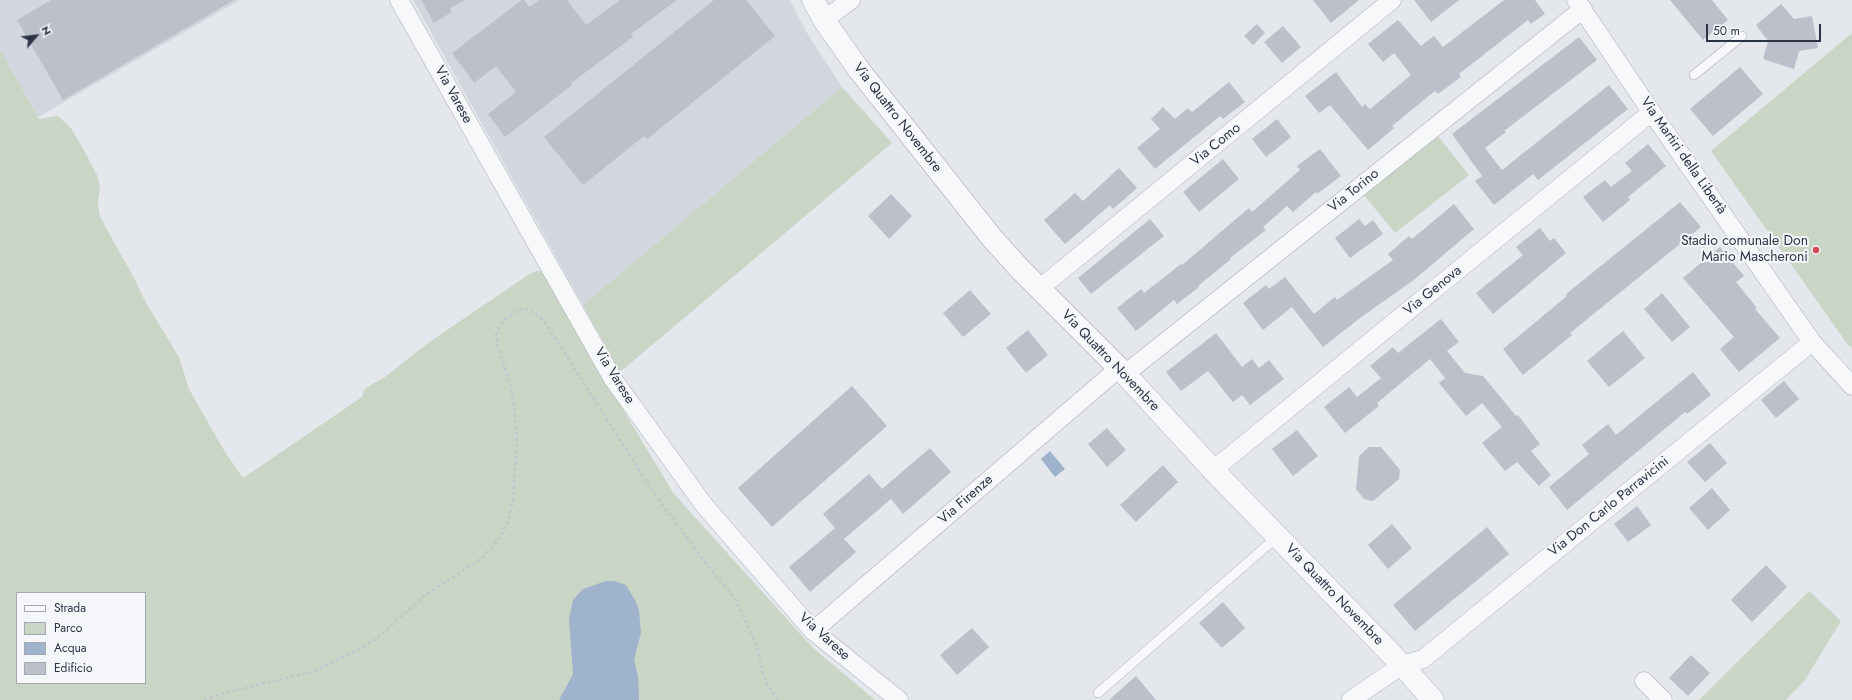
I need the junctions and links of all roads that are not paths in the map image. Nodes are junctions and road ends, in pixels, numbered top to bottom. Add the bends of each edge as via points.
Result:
1 (399, 0) edge
2 (813, 0) edge
3 (851, 0) edge
4 (1392, 0) edge
5 (1579, 4) edge
6 (824, 20) junction
7 (1742, 36) dead end
8 (1694, 75) dead end
9 (1652, 112) junction
10 (1039, 289) junction
11 (1812, 342) junction
12 (1122, 371) junction
13 (1849, 376) edge
14 (1213, 470) junction
15 (1277, 537) junction
16 (813, 631) junction
17 (1402, 665) junction
18 (1644, 681) dead end
19 (1098, 693) dead end
20 (899, 700) edge
21 (1351, 700) edge
22 (1433, 700) edge
23 (1663, 700) edge

1 - 16 street, Via Varese via 613,379 704,505
2 - 6 street, Via Quattro Novembre
3 - 6 street
4 - 10 street, Via Como
5 - 9 street, Via Martiri della Libertà
5 - 12 street, Via Torino
6 - 10 street, Via Quattro Novembre via 859,70 945,180 992,238
7 - 8 lane
9 - 11 street, Via Martiri della Libertà
9 - 14 street, Via Genova
10 - 12 street, Via Quattro Novembre
11 - 13 street, Via Martiri della Libertà
11 - 17 street, Via Don Carlo Parravicini via 1423,659
12 - 14 street, Via Quattro Novembre
12 - 16 street, Via Firenze
14 - 15 street, Via Quattro Novembre
15 - 17 street, Via Quattro Novembre
15 - 19 lane
16 - 20 street, Via Varese
17 - 21 street, Via Don Carlo Parravicini
17 - 22 street, Via Quattro Novembre
18 - 23 street

